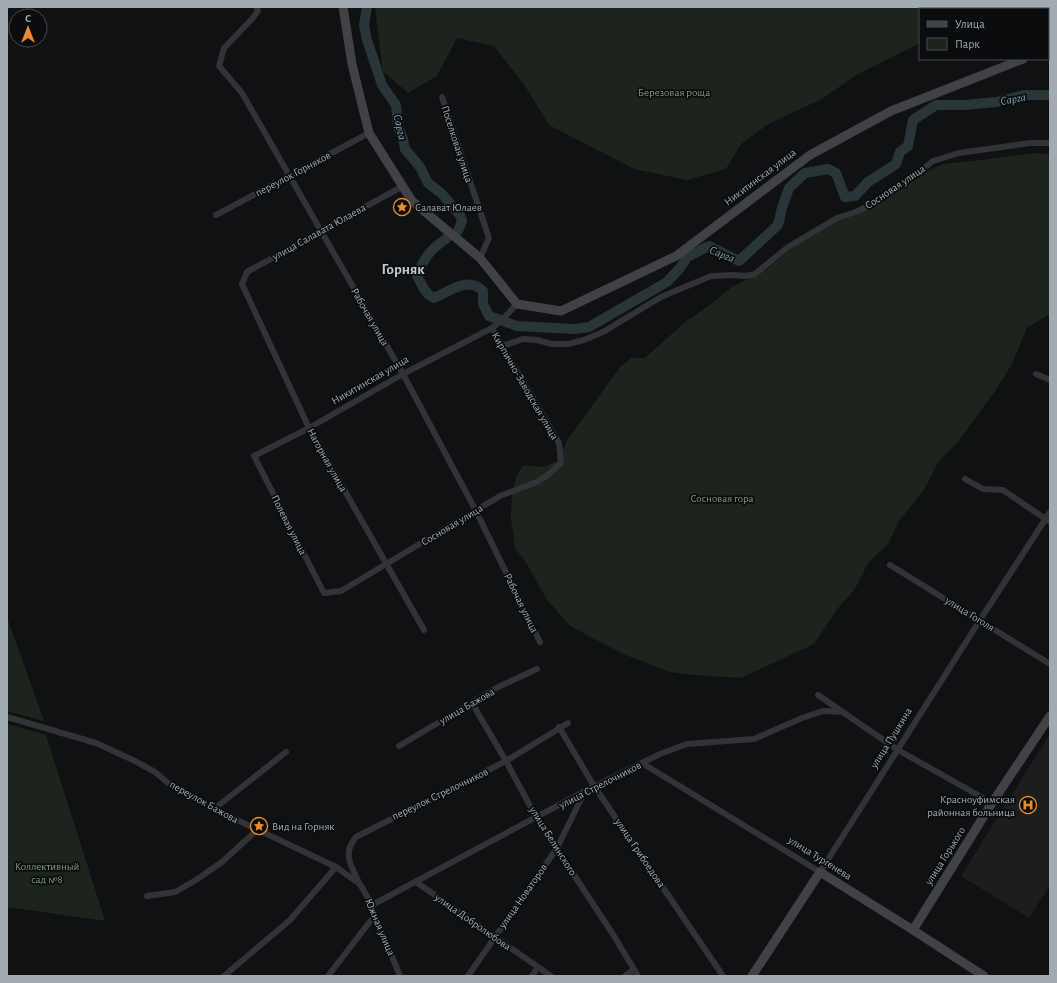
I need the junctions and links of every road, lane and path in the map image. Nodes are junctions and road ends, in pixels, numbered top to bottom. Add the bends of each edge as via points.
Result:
1 (256, 7) edge
2 (342, 7) edge
3 (1020, 60) edge
4 (442, 97) dead end
5 (369, 133) junction
6 (1050, 143) edge
7 (289, 176) junction
8 (403, 186) junction
9 (216, 215) dead end
10 (321, 231) junction
11 (480, 258) junction
12 (242, 284) joint
13 (516, 304) junction
14 (492, 328) junction
15 (502, 346) junction
16 (403, 374) junction
17 (1036, 374) dead end
18 (1050, 380) edge
19 (309, 428) junction
20 (559, 443) joint
21 (254, 456) joint
22 (965, 479) dead end
23 (476, 511) junction
24 (1050, 512) edge
25 (1048, 521) edge
26 (386, 564) junction
27 (890, 565) dead end
28 (324, 593) joint
29 (980, 620) junction
30 (424, 630) dead end
31 (540, 642) dead end
32 (1050, 664) edge
33 (537, 669) dead end
34 (818, 695) dead end
35 (472, 703) junction
36 (843, 712) junction
37 (1050, 716) edge
38 (7, 717) edge
39 (568, 723) dead end
40 (559, 727) junction
41 (399, 746) dead end
42 (898, 750) junction
43 (286, 752) dead end
44 (506, 761) junction
45 (642, 763) junction
46 (594, 786) junction
47 (585, 791) junction
48 (992, 803) junction
49 (214, 810) junction
50 (536, 817) junction
51 (257, 830) junction
52 (557, 848) junction
53 (336, 867) junction
54 (820, 872) junction
55 (416, 882) junction
56 (360, 884) junction
57 (147, 896) dead end
58 (372, 905) junction
59 (375, 915) junction
60 (914, 930) junction
61 (494, 937) junction
62 (538, 967) junction
63 (633, 970) junction
64 (224, 976) edge
65 (328, 976) edge
66 (400, 976) edge
67 (468, 976) edge
68 (532, 976) edge
69 (551, 976) edge
70 (625, 976) edge
71 (638, 976) edge
72 (723, 976) edge
73 (752, 976) edge
74 (984, 976) edge

1 - 7 street, Рабочая улица via 258,11 252,19 224,48 219,66 242,93
2 - 5 street via 352,64
3 - 13 street, Никитинская улица via 891,110 810,155 676,256 561,310
4 - 11 street, Поселковая улица via 489,238
5 - 7 street, переулок Горняков
5 - 8 street
6 - 15 street, Сосновая улица via 1030,143 959,153 932,161 876,202 837,218 788,247 755,274 711,276 661,297 603,332 584,340 552,344 523,339
7 - 9 street, переулок Горняков
7 - 10 street, Рабочая улица
8 - 10 street, улица Салавата Юлаева
8 - 11 street via 412,201
10 - 12 street, улица Салавата Юлаева via 247,272
10 - 16 street, Рабочая улица
11 - 13 street
12 - 19 street, Нагорная улица
13 - 14 street, Никитинская улица via 504,319
14 - 15 street, Кирпично-Заводская улица
14 - 16 street, Никитинская улица
15 - 20 street, Кирпично-Заводская улица
16 - 19 street, Никитинская улица
16 - 23 street, Рабочая улица
17 - 18 street
19 - 21 street, Никитинская улица
19 - 26 street, Нагорная улица
20 - 23 street, Сосновая улица via 561,463 550,474 500,496
21 - 28 street, Полевая улица
22 - 25 street via 983,489 1004,490
23 - 26 street, Сосновая улица
23 - 31 street, Рабочая улица
24 - 25 street, улица Пушкина
25 - 29 street, улица Пушкина
26 - 28 street, Сосновая улица via 341,591
26 - 30 street, Нагорная улица
27 - 29 street, улица Гоголя
29 - 32 street, улица Гоголя
29 - 42 street, улица Пушкина
33 - 35 street, улица Бажова
34 - 36 street
35 - 41 street, улица Бажова
35 - 44 street, улица Белинского
36 - 42 street
36 - 45 street, улица Стрелочников via 822,711 754,739 687,744
37 - 48 street, улица Горького
38 - 49 street, переулок Бажова via 96,743 155,772 173,786
39 - 40 street, переулок Стрелочников
40 - 44 street, переулок Стрелочников
40 - 46 street, улица Грибоедова
42 - 48 street
42 - 54 street, улица Пушкина
43 - 49 street
44 - 50 street, улица Белинского
44 - 56 street, переулок Стрелочников via 356,837 350,844 348,858
45 - 46 street, улица Стрелочников
45 - 54 street, улица Тургенева
46 - 47 street, улица Стрелочников
46 - 72 street, улица Грибоедова
47 - 50 street, улица Стрелочников
47 - 52 street, улица Новаторов
48 - 60 street, улица Горького
49 - 51 street, переулок Бажова
50 - 52 street, улица Белинского
50 - 55 street, улица Стрелочников
51 - 53 street, переулок Бажова
51 - 57 street via 222,862 196,880 175,892
52 - 61 street, улица Новаторов
52 - 63 street, улица Белинского
53 - 56 street, Южная улица
53 - 64 street via 290,920
54 - 60 street, улица Тургенева
54 - 73 street, улица Пушкина
55 - 58 street, улица Стрелочников
55 - 61 street, улица Добролюбова
56 - 58 street, Южная улица
58 - 59 street, Южная улица
59 - 65 street
59 - 66 street, Южная улица
60 - 74 street, улица Тургенева
61 - 62 street, улица Добролюбова
61 - 67 street, улица Новаторов
62 - 68 street
62 - 69 street, улица Добролюбова
63 - 70 street
63 - 71 street, улица Белинского

